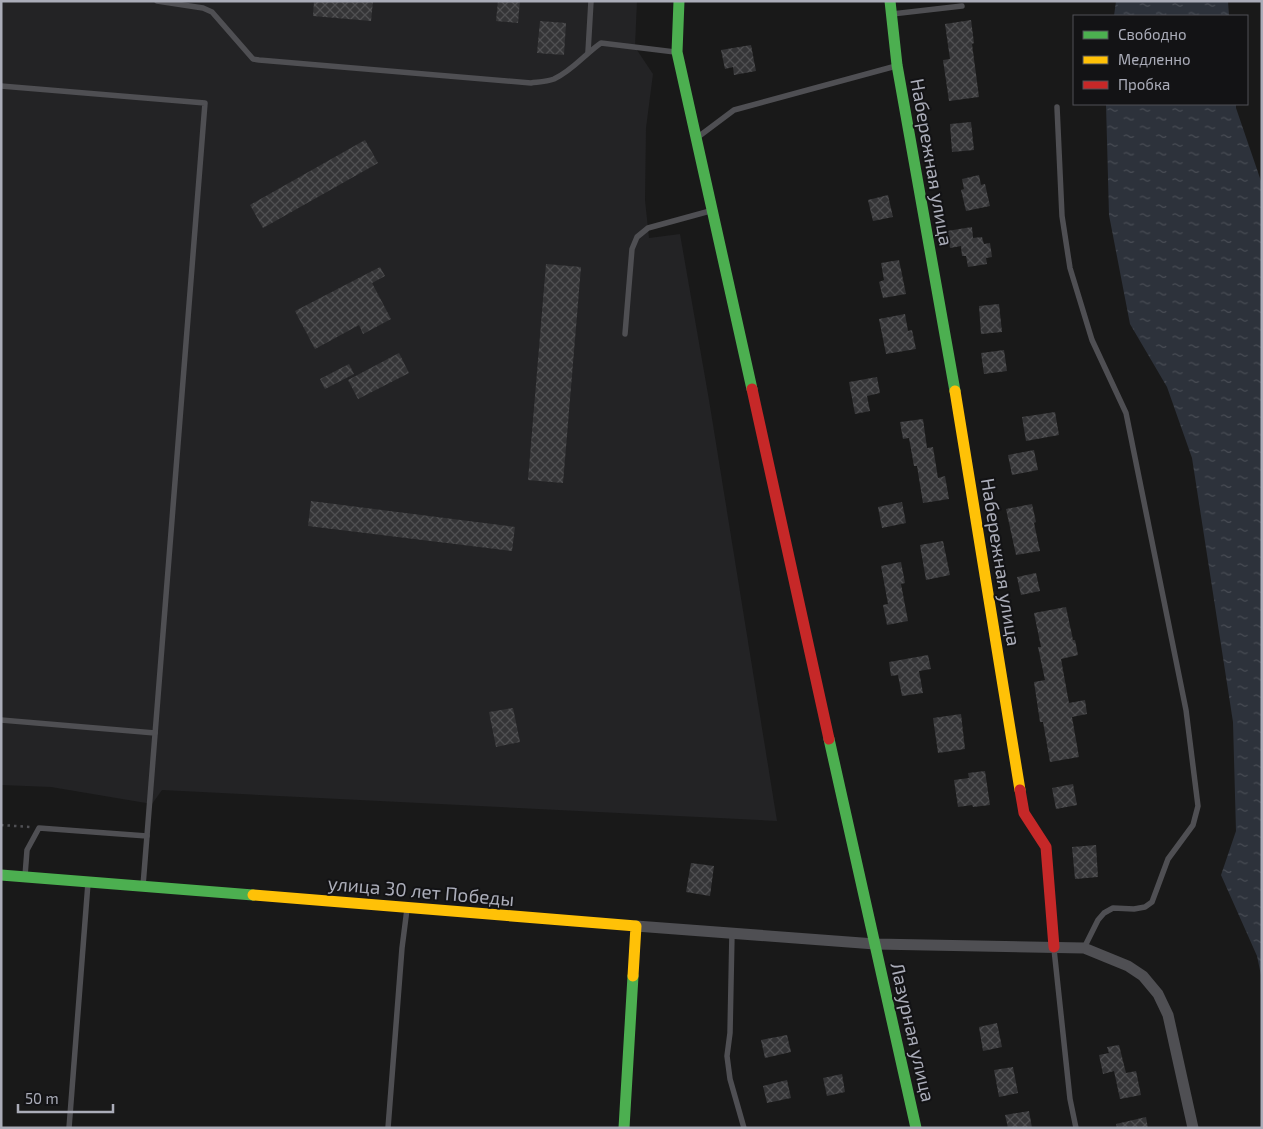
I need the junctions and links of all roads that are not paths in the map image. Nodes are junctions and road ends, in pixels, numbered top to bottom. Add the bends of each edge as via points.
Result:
1 (157, 1) edge
2 (592, 1) edge
3 (679, 1) edge
4 (890, 1) edge
5 (962, 6) dead end
6 (892, 14) junction
7 (588, 52) junction
8 (677, 52) junction
9 (898, 65) junction
10 (1, 86) edge
11 (1057, 107) dead end
12 (696, 138) junction
13 (712, 210) junction
14 (624, 334) dead end
15 (1, 720) edge
16 (155, 733) junction
17 (147, 836) junction
18 (1, 874) edge
19 (25, 876) junction
20 (88, 881) junction
21 (143, 886) junction
22 (407, 907) junction
23 (636, 926) junction
24 (732, 933) junction
25 (875, 944) junction
26 (1054, 947) junction
27 (1084, 948) junction
28 (69, 1128) edge
29 (388, 1128) edge
30 (624, 1128) edge
31 (744, 1128) edge
32 (916, 1128) edge
33 (1076, 1128) edge
34 (1193, 1128) edge

1 - 7 lane via 212,12 253,59 258,60 530,83 554,79
2 - 7 lane
3 - 8 street, Лазурная улица
4 - 6 street, Набережная улица
5 - 6 lane
6 - 9 street, Набережная улица
7 - 8 lane via 601,42
8 - 12 street, Лазурная улица
9 - 12 lane via 734,110
9 - 26 street, Набережная улица via 1024,813 1046,847
10 - 16 lane via 205,103
11 - 27 lane via 1062,216 1070,268 1092,340 1126,413 1186,710 1198,806 1193,825 1168,859 1152,902 1145,907 1113,908 1104,913
12 - 13 street, Лазурная улица
13 - 14 lane via 648,228 638,237 632,249
13 - 25 street, Лазурная улица
15 - 16 lane
16 - 17 lane
17 - 19 lane via 39,828 27,850
17 - 21 lane
18 - 19 street, улица 30 лет Победы
19 - 20 street, улица 30 лет Победы
20 - 21 street, улица 30 лет Победы
20 - 28 lane
21 - 22 street, улица 30 лет Победы
22 - 23 street, улица 30 лет Победы
22 - 29 lane
23 - 24 street
23 - 30 street
24 - 25 street
24 - 31 lane via 728,1056 730,1080
25 - 26 street
25 - 32 street, Лазурная улица
26 - 27 street
26 - 33 lane
27 - 34 street via 1128,966 1143,976 1158,994 1168,1015

